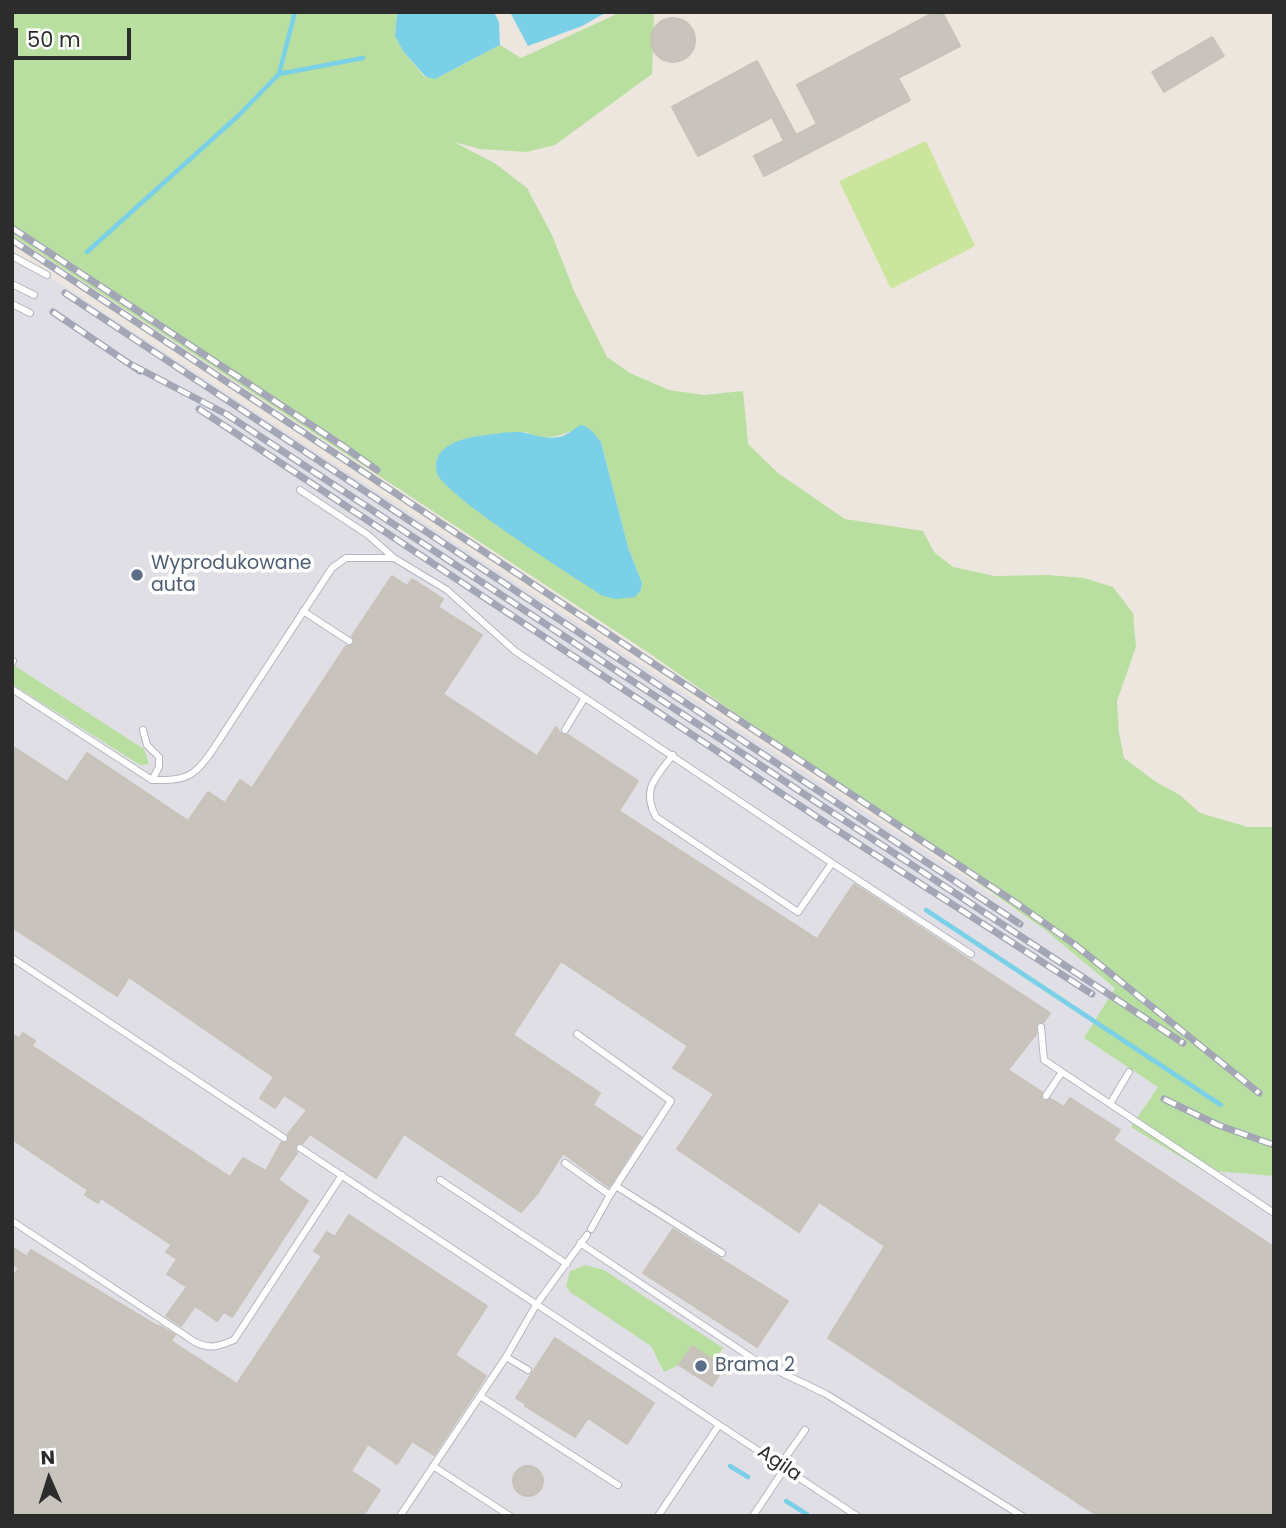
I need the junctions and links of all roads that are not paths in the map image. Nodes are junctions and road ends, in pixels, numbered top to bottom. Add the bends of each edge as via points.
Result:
1 (12, 256) edge
2 (47, 275) dead end
3 (12, 284) edge
4 (34, 295) dead end
5 (12, 304) edge
6 (30, 313) dead end
7 (300, 490) dead end
8 (394, 558) junction
9 (303, 611) junction
10 (349, 641) dead end
11 (12, 689) edge
12 (584, 698) junction
13 (143, 730) dead end
14 (565, 730) dead end
15 (673, 755) junction
16 (152, 780) junction
17 (832, 863) junction
18 (971, 954) dead end
19 (12, 958) edge
20 (1041, 1027) dead end
21 (577, 1034) dead end
22 (1062, 1072) junction
23 (1129, 1072) dead end
24 (1046, 1096) dead end
25 (1110, 1104) junction
26 (284, 1138) dead end
27 (300, 1148) dead end
28 (565, 1163) dead end
29 (342, 1175) junction
30 (440, 1180) dead end
31 (616, 1186) junction
32 (610, 1195) junction
33 (1274, 1213) edge
34 (12, 1221) edge
35 (580, 1243) junction
36 (722, 1254) dead end
37 (567, 1264) junction
38 (536, 1305) junction
39 (506, 1357) junction
40 (528, 1370) dead end
41 (480, 1396) junction
42 (719, 1425) junction
43 (805, 1430) dead end
44 (433, 1465) junction
45 (783, 1467) junction
46 (618, 1485) dead end
47 (400, 1516) edge
48 (510, 1516) edge
49 (658, 1516) edge
50 (753, 1516) edge
51 (857, 1516) edge
52 (1022, 1516) edge

1 - 2 lane
3 - 4 lane
5 - 6 lane
7 - 8 lane via 369,535
8 - 9 lane via 346,558 332,568
8 - 12 lane via 447,590 515,651
9 - 10 lane
9 - 16 lane via 201,767 191,777
11 - 16 lane
12 - 14 lane
12 - 15 lane
13 - 16 lane via 147,745 159,757
15 - 17 lane
15 - 17 lane via 652,783 650,806 656,817 798,912
17 - 18 lane
19 - 26 lane
20 - 22 lane via 1044,1060
21 - 31 lane via 671,1101
22 - 24 lane
22 - 25 lane
23 - 25 lane
25 - 33 lane
27 - 29 lane, Agila
28 - 32 lane
29 - 34 lane via 234,1340 206,1348
29 - 38 lane, Agila
30 - 37 lane
31 - 32 lane
31 - 36 lane
32 - 35 lane
35 - 37 lane
35 - 52 lane via 755,1360 826,1394
37 - 38 lane
38 - 39 lane
38 - 42 lane, Agila
39 - 40 lane
39 - 41 lane
41 - 44 lane
41 - 46 lane
42 - 45 lane, Agila
42 - 49 lane
43 - 45 lane
44 - 47 lane
44 - 48 lane
45 - 50 lane
45 - 51 lane, Agila

